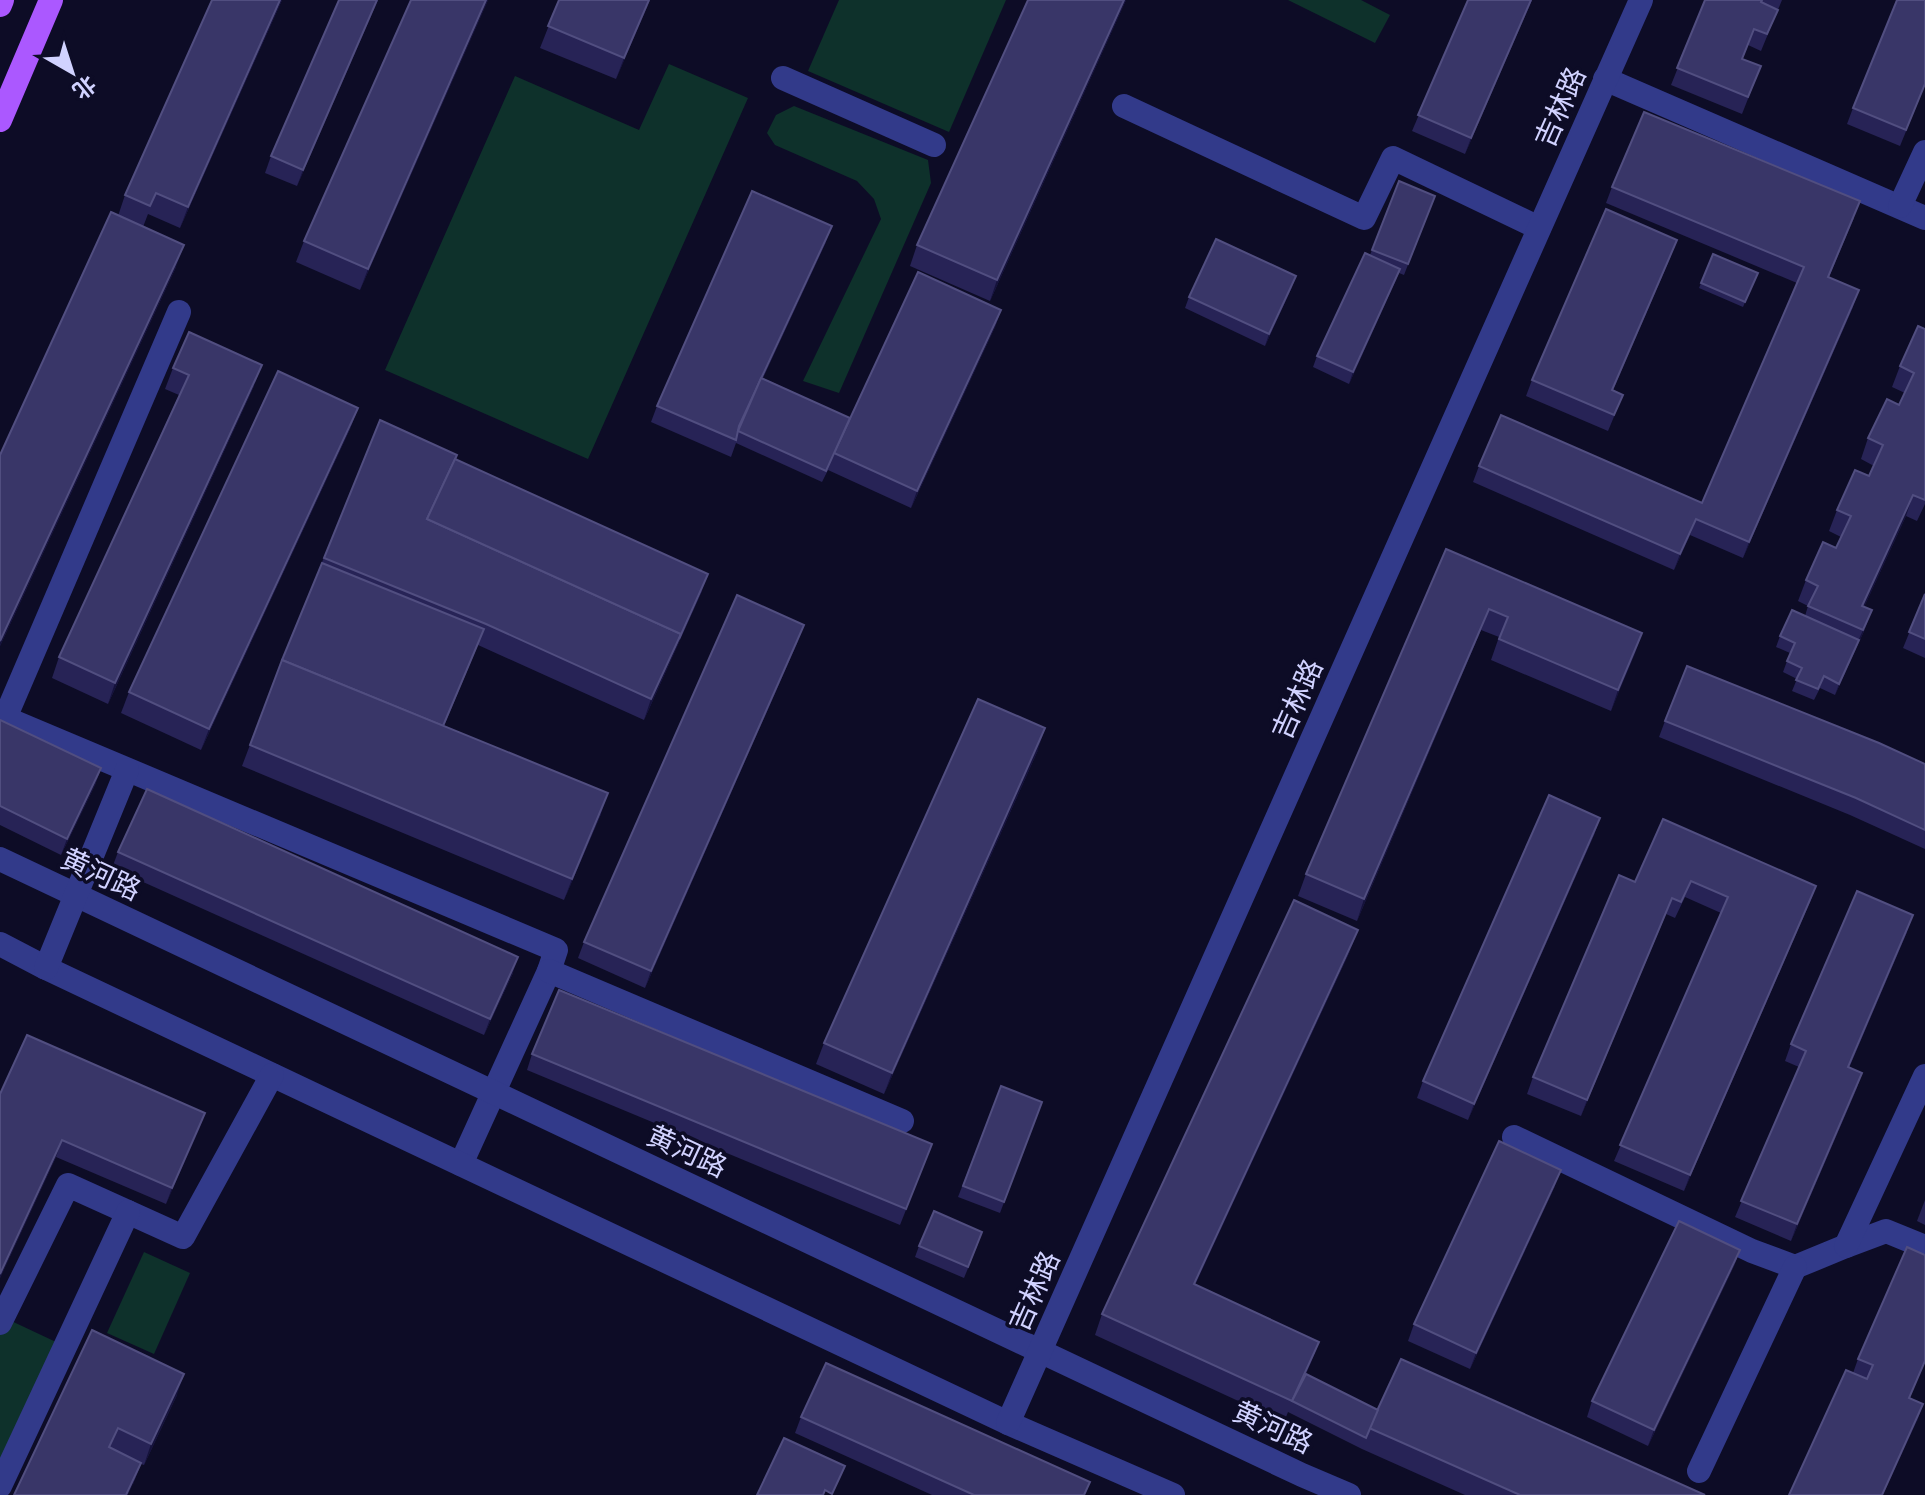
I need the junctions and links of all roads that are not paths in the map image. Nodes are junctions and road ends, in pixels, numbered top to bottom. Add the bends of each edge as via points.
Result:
1 (51, 0) edge
2 (1641, 0) edge
3 (783, 78) dead end
4 (1605, 79) junction
5 (1124, 106) dead end
6 (0, 120) edge
7 (934, 145) dead end
8 (1925, 152) edge
9 (1900, 206) junction
10 (1925, 218) edge
11 (1539, 228) junction
12 (179, 312) dead end
13 (127, 770) junction
14 (0, 859) edge
15 (76, 895) junction
16 (0, 944) edge
17 (46, 968) junction
18 (549, 971) junction
19 (272, 1075) junction
20 (1925, 1076) edge
21 (494, 1093) junction
22 (902, 1121) dead end
23 (1514, 1137) dead end
24 (461, 1164) junction
25 (128, 1212) junction
26 (1846, 1246) junction
27 (1925, 1247) edge
28 (1795, 1267) junction
29 (0, 1323) edge
30 (1040, 1351) junction
31 (1008, 1423) junction
32 (1699, 1471) dead end
33 (0, 1486) edge
34 (1173, 1495) edge
35 (1349, 1495) edge

1 - 6 main road
2 - 4 street, 吉林路
3 - 7 street
4 - 9 street
4 - 11 street, 吉林路
5 - 11 street via 1364,218 1393,158
8 - 9 street
9 - 10 street
11 - 30 street, 吉林路
12 - 13 street via 5,718
13 - 15 street
13 - 18 street via 556,950
14 - 15 street, 黄河路
15 - 17 street
15 - 21 street, 黄河路
16 - 17 street
17 - 19 street
18 - 21 street
18 - 22 street
19 - 24 street
19 - 25 street via 183,1237
20 - 26 street
21 - 24 street
21 - 30 street, 黄河路
23 - 28 street
24 - 31 street
25 - 29 street via 68,1185
25 - 33 street
26 - 27 street via 1886,1231
26 - 28 street
28 - 32 street
30 - 31 street, 吉林路
30 - 35 street, 黄河路
31 - 34 street

